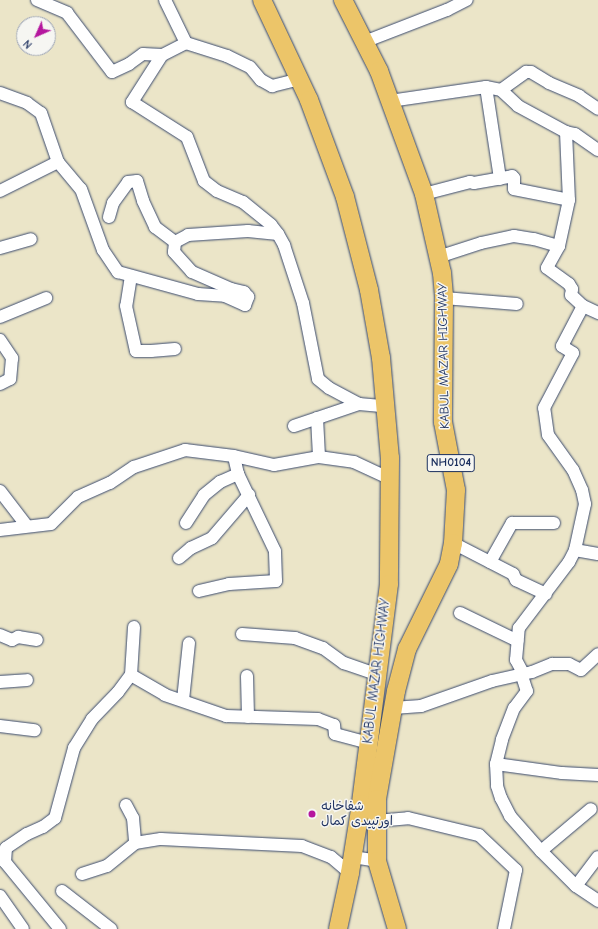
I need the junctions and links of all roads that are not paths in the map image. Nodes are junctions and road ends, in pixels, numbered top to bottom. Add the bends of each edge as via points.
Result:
1 (37, 0) edge
2 (164, 0) edge
3 (262, 0) edge
4 (343, 0) edge
5 (466, 0) edge
6 (364, 42) junction
7 (186, 43) junction
8 (162, 55) junction
9 (300, 79) junction
10 (486, 87) junction
11 (501, 90) junction
12 (0, 93) edge
13 (390, 101) junction
14 (597, 106) edge
15 (566, 132) junction
16 (598, 150) edge
17 (58, 162) junction
18 (500, 178) junction
19 (0, 192) edge
20 (424, 194) junction
21 (569, 200) junction
22 (110, 218) dead end
23 (278, 234) junction
24 (31, 239) dead end
25 (175, 242) junction
26 (559, 246) junction
27 (0, 248) edge
28 (438, 257) junction
29 (131, 276) junction
30 (46, 298) dead end
31 (444, 298) junction
32 (517, 304) dead end
33 (583, 306) junction
34 (598, 313) edge
35 (0, 317) edge
36 (0, 340) edge
37 (175, 349) dead end
38 (0, 384) edge
39 (359, 404) junction
40 (384, 406) junction
41 (317, 418) junction
42 (294, 426) dead end
43 (234, 456) junction
44 (319, 456) junction
45 (238, 474) junction
46 (390, 479) junction
47 (0, 491) edge
48 (249, 495) junction
49 (186, 523) dead end
50 (554, 523) dead end
51 (27, 526) junction
52 (0, 530) edge
53 (453, 543) junction
54 (575, 550) junction
55 (598, 554) edge
56 (179, 558) dead end
57 (490, 562) junction
58 (199, 591) dead end
59 (546, 594) junction
60 (460, 613) dead end
61 (134, 627) dead end
62 (242, 634) dead end
63 (0, 635) edge
64 (37, 640) dead end
65 (518, 642) junction
66 (189, 643) dead end
67 (598, 654) edge
68 (522, 673) junction
69 (376, 674) junction
70 (131, 675) junction
71 (247, 676) dead end
72 (27, 680) dead end
73 (0, 682) edge
74 (183, 700) junction
75 (393, 708) junction
76 (248, 717) junction
77 (0, 726) edge
78 (35, 730) dead end
79 (368, 743) junction
80 (496, 764) junction
81 (598, 776) edge
82 (126, 804) dead end
83 (591, 809) dead end
84 (376, 821) junction
85 (135, 843) junction
86 (541, 851) junction
87 (598, 857) edge
88 (377, 861) junction
89 (351, 865) junction
90 (82, 874) dead end
91 (576, 886) junction
92 (62, 891) dead end
93 (0, 896) edge
94 (598, 901) edge
95 (23, 929) edge
96 (60, 929) edge
97 (111, 929) edge
98 (338, 929) edge
99 (397, 929) edge
100 (504, 929) edge

1 - 8 street via 67,13 112,72 130,64 143,54
2 - 7 street
3 - 9 highway, KABUL MAZAR HIGHWAY
4 - 6 highway, KABUL MAZAR HIGHWAY / NH0104
5 - 6 street via 447,10
6 - 13 highway, KABUL MAZAR HIGHWAY / NH0104 via 379,71
7 - 8 street
7 - 9 street via 227,56 250,67 261,80 272,86
8 - 23 street via 132,102 187,137 204,181 217,191 243,202
9 - 40 highway, KABUL MAZAR HIGHWAY via 346,197 369,290 381,358
10 - 11 street
10 - 13 street
10 - 18 street
11 - 14 street via 526,72 531,72
11 - 15 street via 518,106
12 - 17 street via 27,103 41,113
13 - 20 highway, KABUL MAZAR HIGHWAY / NH0104
15 - 16 street via 575,134
15 - 21 street
17 - 19 street
17 - 29 street via 81,189 102,250 118,272
18 - 20 street via 470,182
18 - 21 street via 513,177 514,189
20 - 28 highway, KABUL MAZAR HIGHWAY / NH0104
21 - 26 street
22 - 25 street via 113,203 128,182 139,177 142,201 155,227
23 - 25 street via 248,231 188,235
23 - 39 street via 303,303 318,379
24 - 27 street
25 - 29 street via 174,252 192,272 244,292 248,297 245,305 225,296 198,294
26 - 28 street via 514,236 481,243
26 - 33 street via 547,268 569,284 572,289 571,295
28 - 31 highway, KABUL MAZAR HIGHWAY / NH0104
29 - 37 street via 126,306 136,351
30 - 35 street
31 - 32 street
31 - 53 highway, KABUL MAZAR HIGHWAY / NH0104 via 443,422 456,490
33 - 34 street
33 - 54 street via 562,346 573,353 544,408 548,435 573,470 585,498
36 - 38 street via 12,358 10,379
39 - 40 street
39 - 41 street
40 - 46 highway, KABUL MAZAR HIGHWAY
41 - 42 street
41 - 44 street
43 - 44 street via 274,465
43 - 45 street
43 - 51 street via 185,450 134,467 110,483 78,497 51,524
44 - 46 street via 354,462
45 - 48 street
45 - 49 street via 220,482 204,495
46 - 69 highway, KABUL MAZAR HIGHWAY via 389,584
47 - 51 street
48 - 56 street via 212,538 191,548
48 - 58 street via 275,551 276,580 229,584
50 - 57 street via 512,523
51 - 52 street
53 - 57 street
53 - 75 highway, KABUL MAZAR HIGHWAY / NH0104 via 448,564 407,648
54 - 55 street
54 - 59 street
57 - 59 street via 514,575 516,580
59 - 65 street via 520,628
60 - 65 street
61 - 70 street
62 - 69 street via 294,638 323,648 344,663
63 - 64 street via 12,640 18,637
65 - 68 street via 516,660
66 - 74 street
67 - 68 street via 581,670 569,664 552,664
68 - 75 street via 421,706
68 - 80 street via 527,691 514,708
69 - 79 highway, KABUL MAZAR HIGHWAY
70 - 74 street via 165,695
70 - 96 street via 92,719 74,748 55,818 6,848 5,862
71 - 76 street
72 - 73 street
74 - 76 street via 226,716
75 - 84 highway, KABUL MAZAR HIGHWAY / NH0104 via 377,799
76 - 79 street via 318,719 334,725 335,734
77 - 78 street
79 - 89 highway, KABUL MAZAR HIGHWAY
80 - 81 street
80 - 86 street via 497,786 510,816
82 - 85 street via 133,818
83 - 86 street
84 - 88 highway, KABUL MAZAR HIGHWAY / NH0104
84 - 100 street via 408,818 479,835 516,870
85 - 89 street via 161,839 302,846
85 - 90 street via 107,866
86 - 91 street
87 - 91 street
88 - 89 street
88 - 99 highway, KABUL MAZAR HIGHWAY / NH0104
89 - 98 highway, KABUL MAZAR HIGHWAY
91 - 94 street
92 - 97 street
93 - 95 street

